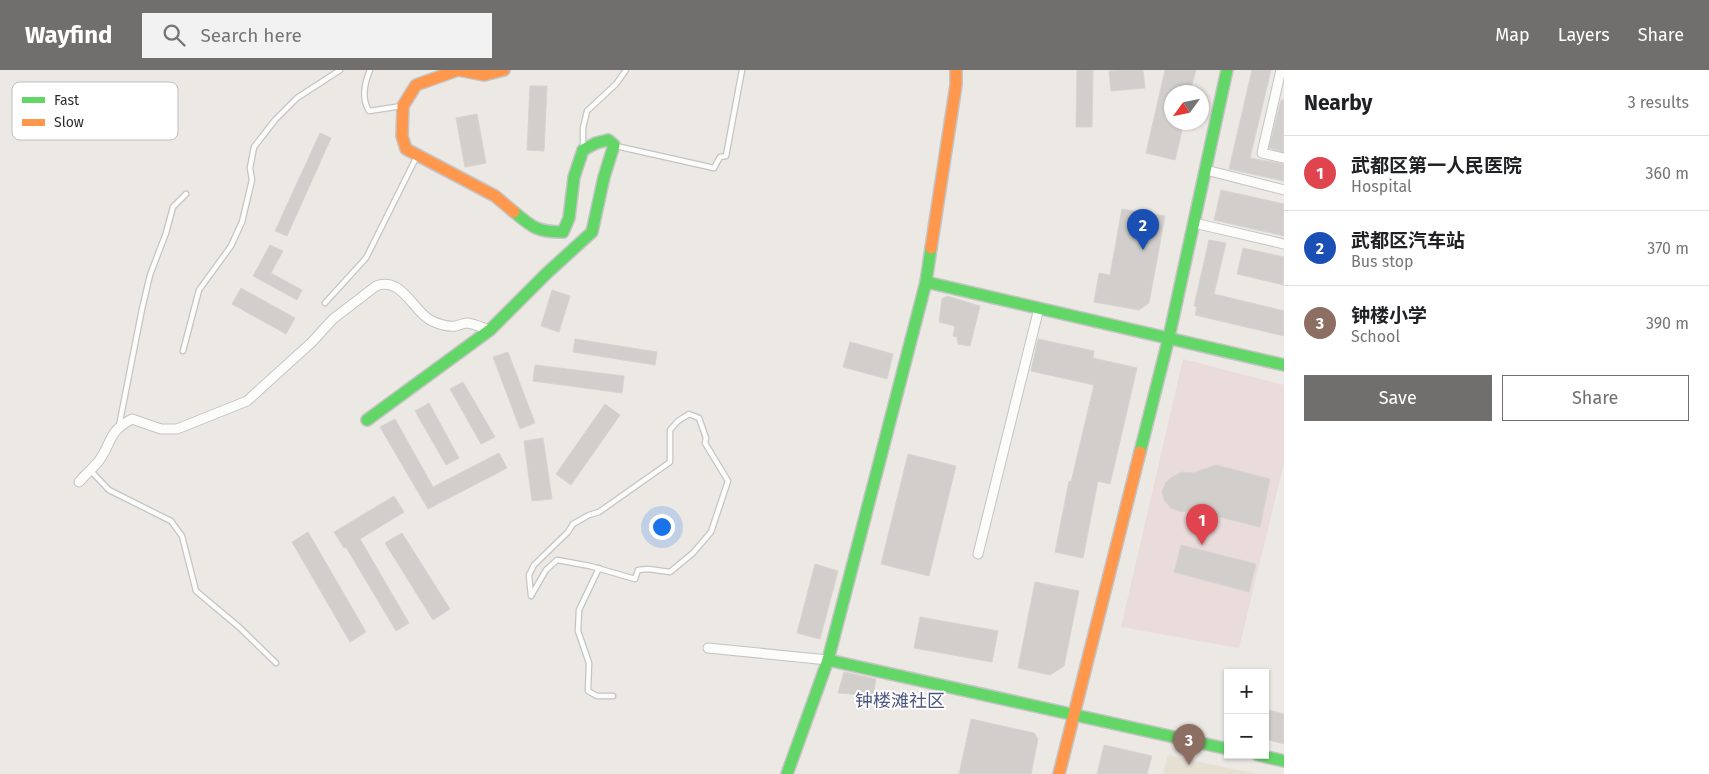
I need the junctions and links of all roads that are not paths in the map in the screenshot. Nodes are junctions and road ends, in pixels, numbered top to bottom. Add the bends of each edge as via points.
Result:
1 (340, 70) edge
2 (370, 70) edge
3 (504, 70) edge
4 (626, 70) edge
5 (742, 70) edge
6 (956, 70) edge
7 (1227, 70) edge
8 (1281, 70) edge
9 (403, 106) junction
10 (614, 146) junction
11 (583, 150) junction
12 (417, 155) junction
13 (1284, 158) edge
14 (1206, 170) junction
15 (1284, 190) edge
16 (186, 194) dead end
17 (1194, 223) junction
18 (1284, 244) edge
19 (926, 282) junction
20 (325, 303) dead end
21 (1039, 308) junction
22 (490, 330) junction
23 (1169, 338) junction
24 (183, 351) dead end
25 (1284, 365) edge
26 (367, 420) dead end
27 (120, 426) junction
28 (90, 470) junction
29 (79, 482) dead end
30 (978, 554) dead end
31 (599, 568) junction
32 (708, 648) dead end
33 (828, 660) junction
34 (276, 663) dead end
35 (613, 696) dead end
36 (1075, 715) junction
37 (1224, 748) edge
38 (1269, 758) edge
39 (1284, 761) edge
40 (787, 774) edge
41 (1059, 774) edge

1 - 24 lane via 296,98 254,147 250,168 252,180 242,222 231,246 199,290
2 - 9 lane via 364,83 365,104 369,111
3 - 9 street via 484,75 458,70 416,85
4 - 11 lane via 587,111
5 - 10 lane via 726,156 720,157 714,168
6 - 19 street
7 - 14 street
8 - 13 street via 1262,152
9 - 12 street via 402,136 406,149
10 - 11 street via 608,140
10 - 22 street via 592,232
11 - 12 street via 574,177 570,218 563,232 544,232 526,222 495,196
12 - 20 lane via 366,258
14 - 15 street
14 - 17 street
16 - 27 lane via 173,207 150,275
17 - 18 street
17 - 23 street
19 - 21 street
19 - 33 street
21 - 23 street
21 - 30 street
22 - 26 street
22 - 27 street via 466,323 441,325 429,319 398,288 381,284 333,319 247,401 177,429 160,429 132,419
23 - 25 street
23 - 36 street
27 - 28 street
28 - 29 street
28 - 34 lane via 109,490 171,521 182,536 196,591
31 - 31 lane via 556,560 546,570 531,596 529,575 534,565 573,524 598,512 670,462 670,430 689,414 699,418 705,443 728,481 711,532 693,554 670,572 638,570 635,580
31 - 35 lane via 579,610 578,631 589,663 588,691 597,696
32 - 33 street
33 - 36 street
33 - 40 street
36 - 37 street
36 - 41 street
38 - 39 street

